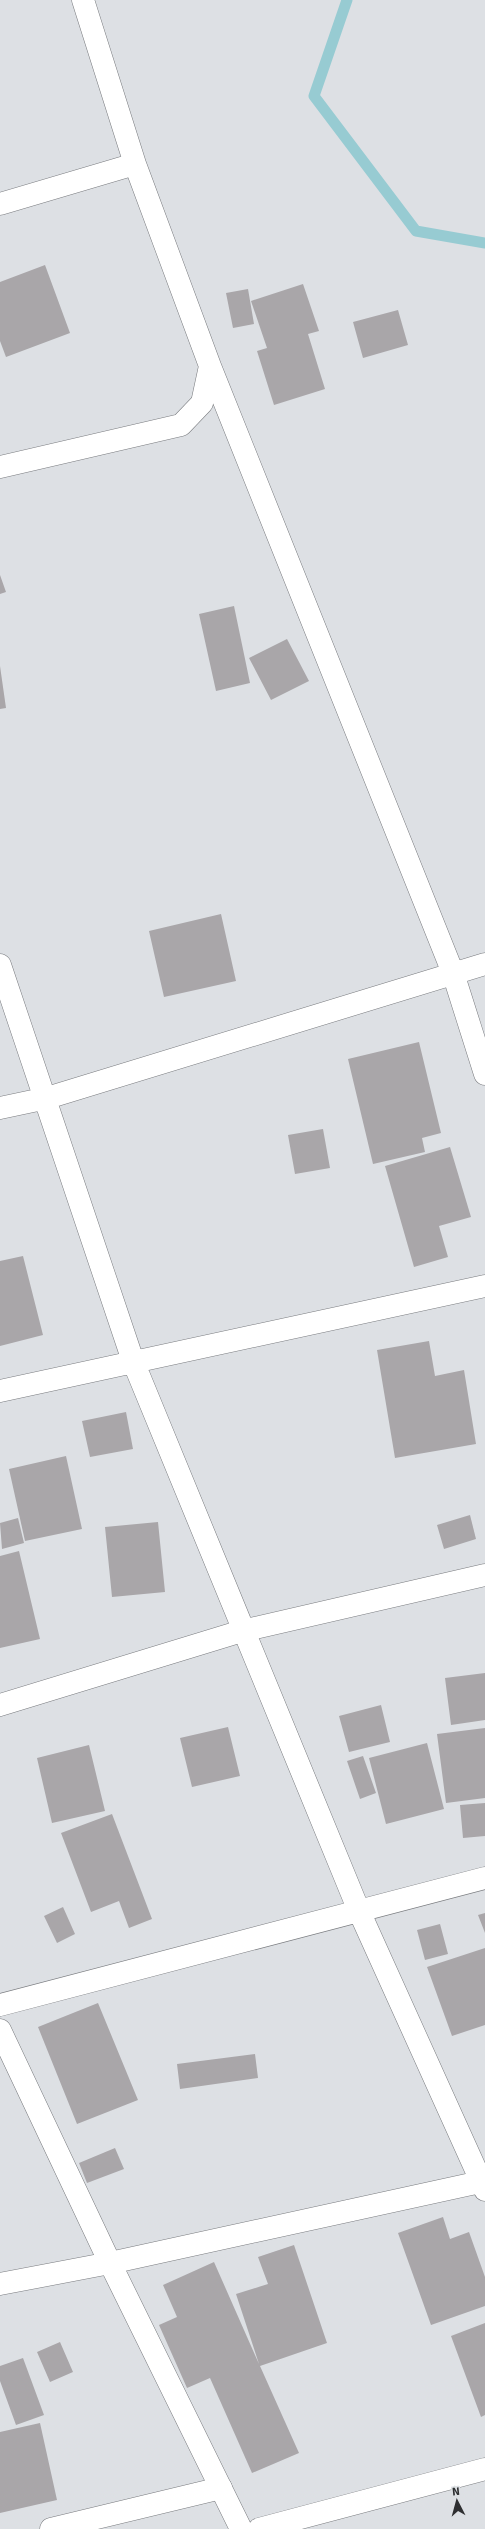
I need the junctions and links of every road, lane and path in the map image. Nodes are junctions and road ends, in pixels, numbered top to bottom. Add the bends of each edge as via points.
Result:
1 (83, 0) edge
2 (135, 164) junction
3 (0, 204) edge
4 (210, 366) junction
5 (0, 467) edge
6 (485, 964) edge
7 (0, 965) edge
8 (453, 973) junction
9 (485, 1074) edge
10 (47, 1098) junction
11 (0, 1108) edge
12 (485, 1286) edge
13 (133, 1361) junction
14 (0, 1391) edge
15 (485, 1575) edge
16 (242, 1631) junction
17 (0, 1705) edge
18 (485, 1878) edge
19 (359, 1911) junction
20 (0, 2005) edge
21 (0, 2030) edge
22 (484, 2184) edge
23 (110, 2263) junction
24 (0, 2284) edge
25 (485, 2469) edge
26 (221, 2488) junction
27 (51, 2529) edge
28 (241, 2529) edge
29 (259, 2529) edge

1 - 2 street
2 - 3 street
2 - 4 street
4 - 5 street via 202,403 181,425
4 - 8 street
6 - 8 street
7 - 10 street
8 - 9 street
8 - 10 street
10 - 11 street
10 - 13 street
12 - 13 street
13 - 14 street
13 - 16 street
15 - 16 street
16 - 17 street
16 - 19 street
18 - 19 street
19 - 20 street
19 - 22 street
21 - 23 street
22 - 23 street
23 - 24 street
23 - 26 street
25 - 29 street
26 - 27 street
26 - 28 street

